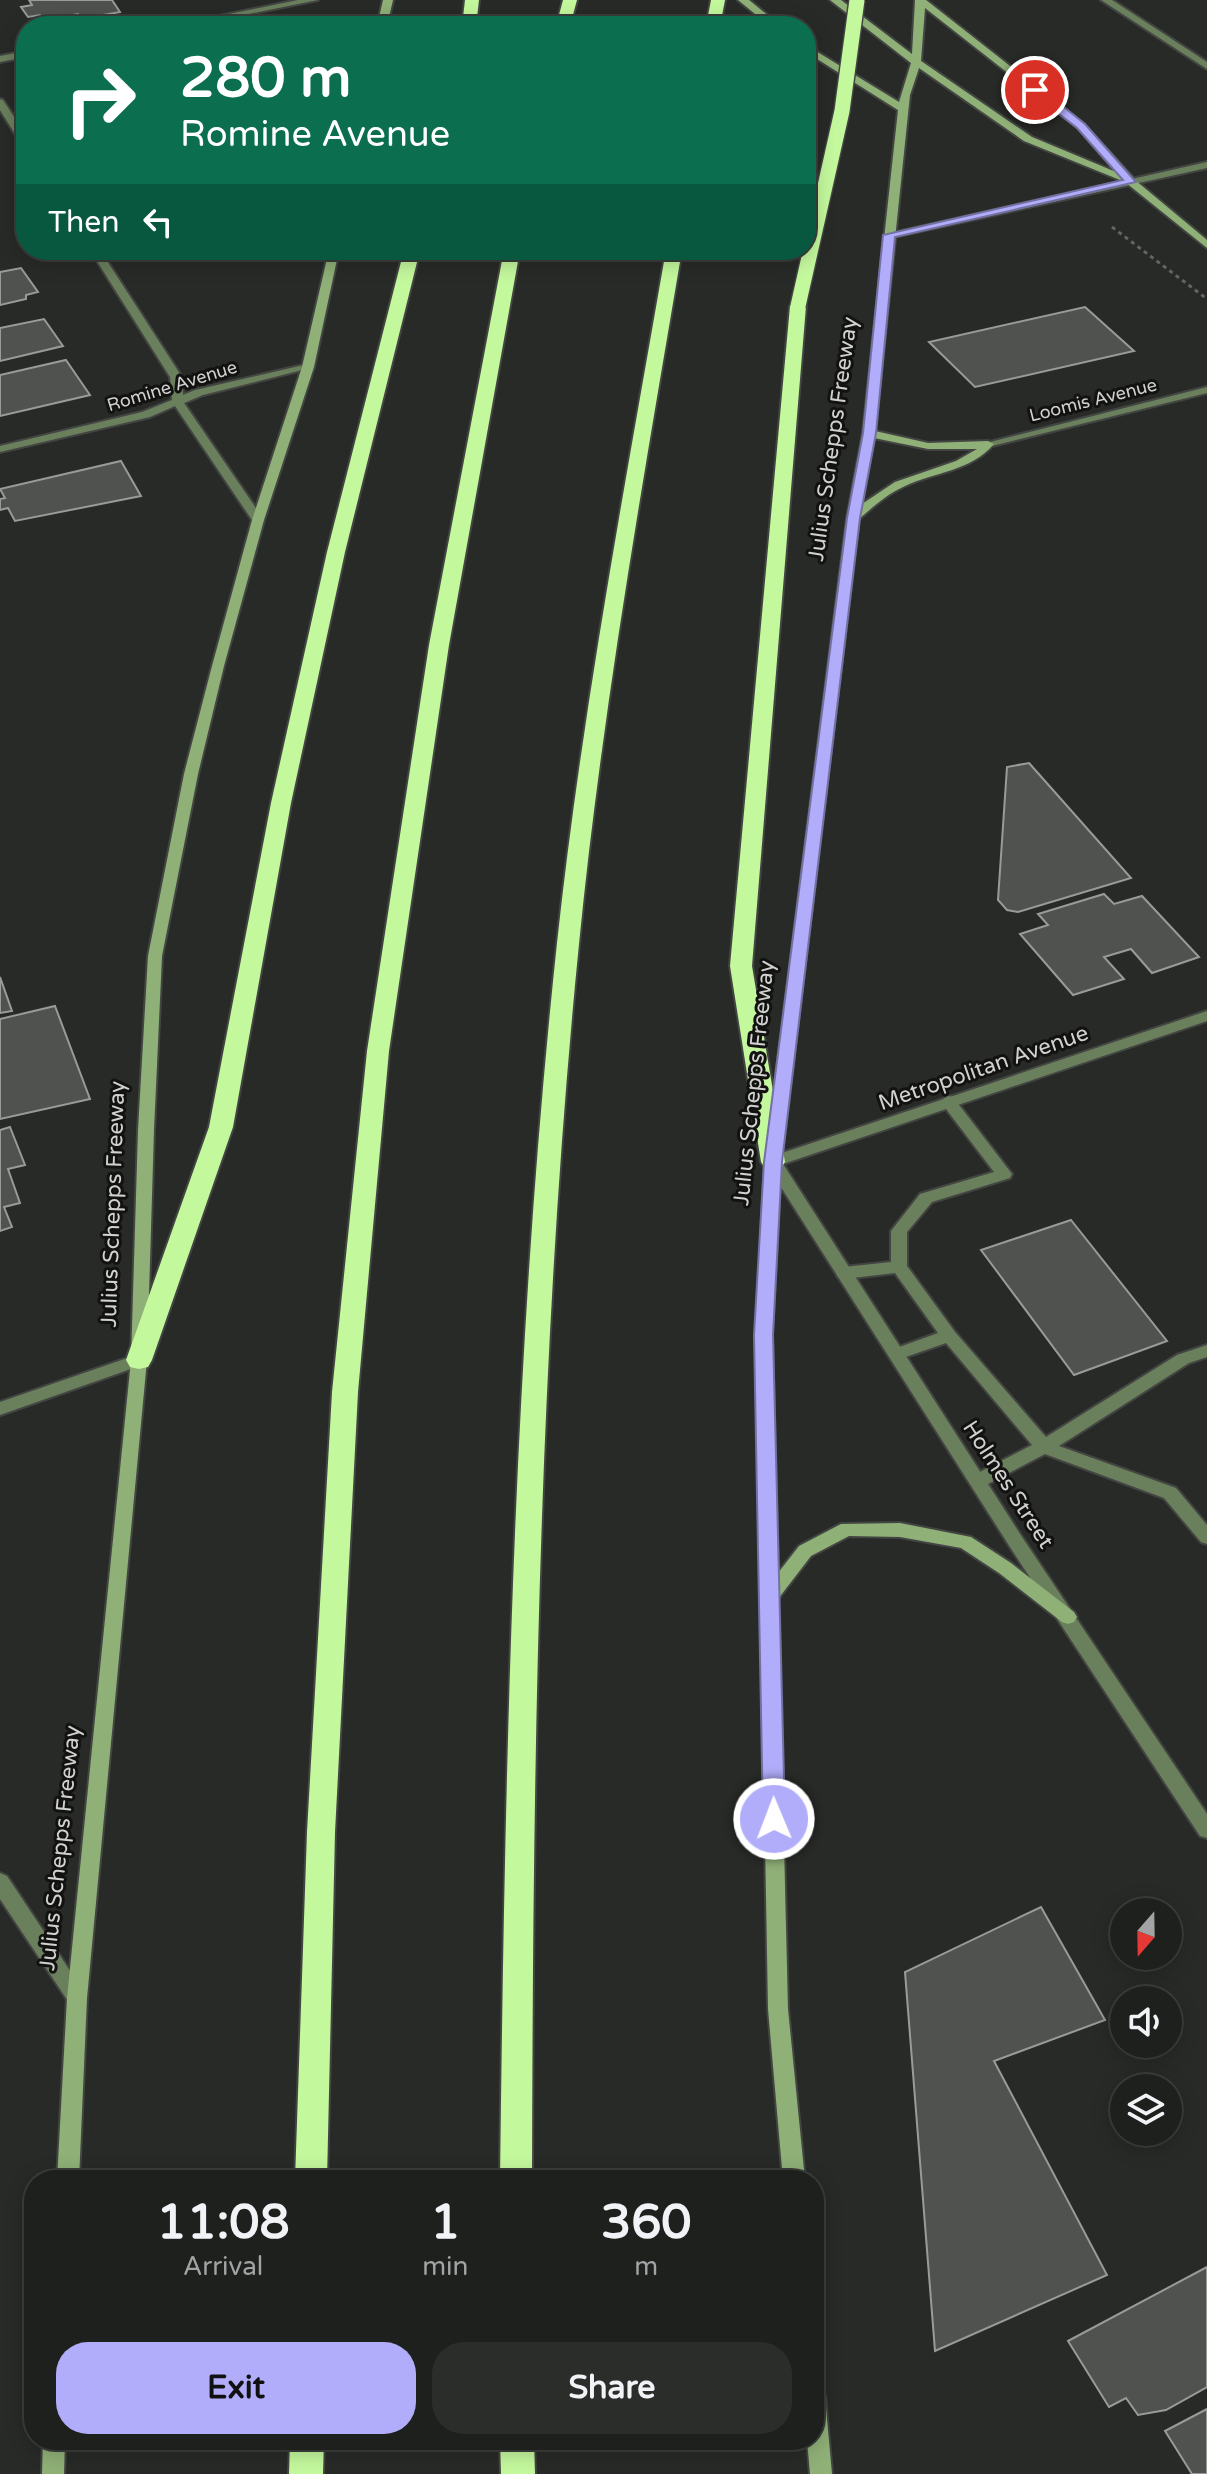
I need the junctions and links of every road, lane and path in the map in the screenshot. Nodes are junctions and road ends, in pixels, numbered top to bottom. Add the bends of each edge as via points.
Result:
1 (313, 0) edge
2 (743, 0) edge
3 (835, 0) edge
4 (857, 0) edge
5 (921, 0) edge
6 (1106, 0) edge
7 (228, 16) edge
8 (763, 16) edge
9 (816, 54) edge
10 (916, 62) junction
11 (1207, 66) edge
12 (0, 102) edge
13 (905, 110) junction
14 (16, 127) edge
15 (1207, 165) edge
16 (1131, 182) junction
17 (1109, 224) dead end
18 (816, 226) edge
19 (889, 235) junction
20 (1207, 245) edge
21 (101, 260) edge
22 (332, 260) edge
23 (409, 260) edge
24 (510, 260) edge
25 (672, 260) edge
26 (808, 260) edge
27 (1207, 299) edge
28 (308, 367) junction
29 (1207, 390) edge
30 (178, 402) junction
31 (869, 433) junction
32 (988, 444) junction
33 (0, 449) edge
34 (853, 518) junction
35 (258, 520) junction
36 (1207, 1016) edge
37 (948, 1101) junction
38 (773, 1162) junction
39 (899, 1267) junction
40 (844, 1273) junction
41 (949, 1336) junction
42 (1207, 1351) edge
43 (897, 1354) junction
44 (139, 1360) junction
45 (0, 1409) edge
46 (1044, 1447) junction
47 (978, 1481) junction
48 (1207, 1537) edge
49 (770, 1597) junction
50 (1068, 1617) junction
51 (1207, 1830) edge
52 (0, 1882) edge
53 (77, 1998) junction
54 (68, 2170) edge
55 (311, 2170) edge
56 (516, 2170) edge
57 (793, 2170) edge
58 (54, 2450) edge
59 (307, 2450) edge
60 (517, 2450) edge
61 (819, 2450) edge
62 (53, 2474) edge
63 (306, 2474) edge
64 (518, 2474) edge
65 (821, 2474) edge

1 - 7 street
2 - 8 main road
3 - 10 main road
4 - 18 highway, bridge via 842,111
5 - 10 main road, Julius Schepps Freeway
5 - 16 main road via 1081,126
6 - 11 street
9 - 13 main road
10 - 13 main road, Julius Schepps Freeway
10 - 16 main road via 1028,139
12 - 14 street
13 - 19 main road, Julius Schepps Freeway
15 - 16 street
16 - 19 street
16 - 20 main road
17 - 27 path
19 - 31 main road, Julius Schepps Freeway
21 - 30 street via 176,377
22 - 28 main road, Julius Schepps Freeway
23 - 44 highway via 300,715 221,1127
24 - 55 highway via 439,645 378,1051 345,1392 320,1847
25 - 56 highway via 583,812 547,1176 523,1674
26 - 38 highway, bridge via 798,306 741,966
28 - 30 street, Romine Avenue via 199,392
28 - 35 main road, Julius Schepps Freeway
29 - 32 street, Loomis Avenue
30 - 33 street, Romine Avenue via 146,415
30 - 35 street
31 - 32 main road via 910,447
31 - 34 main road, Julius Schepps Freeway
32 - 34 main road via 977,457 884,492
34 - 38 main road, Julius Schepps Freeway
35 - 44 main road, Julius Schepps Freeway via 191,774 155,956
36 - 37 street, Metropolitan Avenue
37 - 38 street, Metropolitan Avenue
37 - 39 street via 1004,1174 926,1198 899,1231
38 - 40 street, Holmes Street
38 - 49 main road, Julius Schepps Freeway via 764,1335
39 - 40 street
39 - 41 street
40 - 43 street, Holmes Street
41 - 43 street
41 - 46 street
42 - 46 street via 1183,1359
43 - 47 street, Holmes Street
44 - 45 street
44 - 53 main road, Julius Schepps Freeway
46 - 47 street
46 - 48 street via 1170,1493
47 - 50 street, Holmes Street
49 - 50 main road via 805,1551 847,1529 900,1530 965,1542
49 - 57 main road, Julius Schepps Freeway via 778,2009
50 - 51 street, Holmes Street
52 - 53 street
53 - 54 main road, Julius Schepps Freeway
58 - 62 main road
59 - 63 highway
60 - 64 highway
61 - 65 main road

